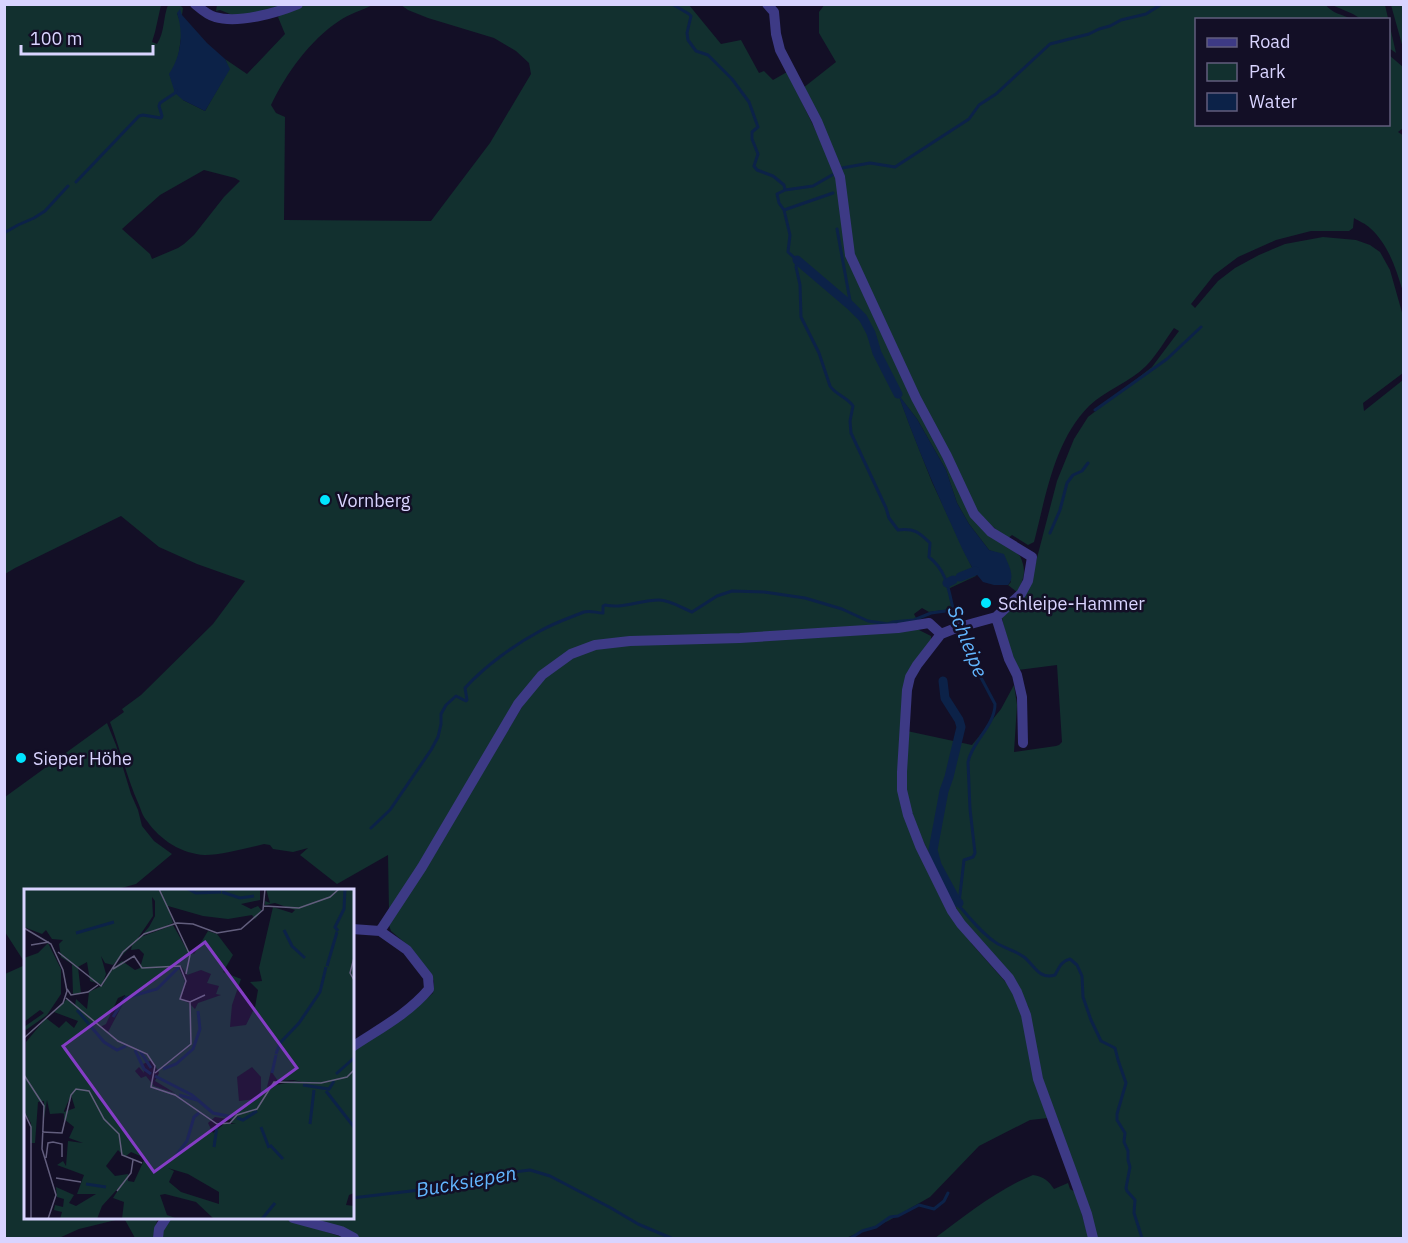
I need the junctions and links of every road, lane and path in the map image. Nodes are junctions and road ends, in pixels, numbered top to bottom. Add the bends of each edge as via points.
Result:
1 (195, 4) edge
2 (298, 4) edge
3 (767, 4) edge
4 (996, 617) junction
5 (941, 634) junction
6 (1023, 743) dead end
7 (354, 929) edge
8 (380, 931) junction
9 (354, 1046) edge
10 (165, 1219) edge
11 (296, 1219) edge
12 (158, 1239) edge
13 (354, 1239) edge
14 (1093, 1239) edge

1 - 2 street via 207,14 225,19
3 - 4 street via 774,12 780,50 818,121 840,177 850,255 915,398 974,514 991,532 1032,557 1028,581 1021,594
4 - 5 street
4 - 6 street via 1022,697
5 - 8 street via 929,623 740,638 630,641 595,645 571,654 542,675 518,704
5 - 14 street via 917,664 907,690 902,790 908,815 952,911 1017,992 1026,1015 1038,1079
7 - 8 street
8 - 9 street via 407,950 428,977 429,989 399,1017
10 - 12 street
11 - 13 street via 341,1231

